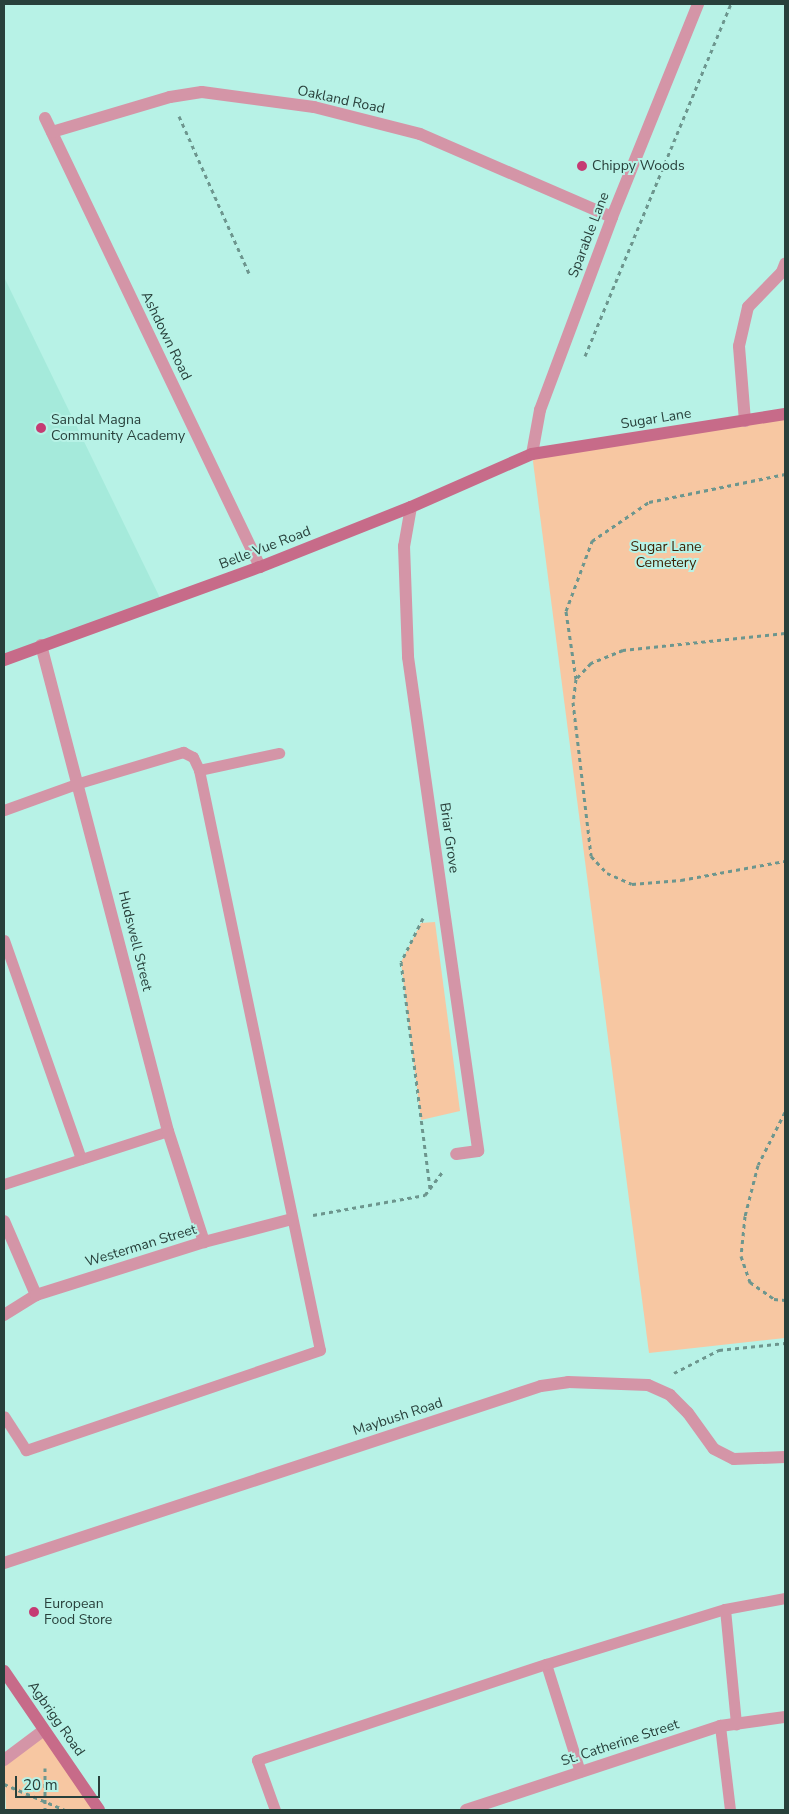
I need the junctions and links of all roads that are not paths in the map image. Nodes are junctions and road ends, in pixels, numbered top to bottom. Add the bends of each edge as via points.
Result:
1 (698, 4) edge
2 (45, 118) dead end
3 (52, 132) junction
4 (612, 217) junction
5 (785, 264) edge
6 (785, 414) edge
7 (745, 421) junction
8 (532, 454) junction
9 (412, 507) junction
10 (260, 567) junction
11 (41, 645) junction
12 (4, 660) edge
13 (279, 753) dead end
14 (199, 770) junction
15 (78, 783) junction
16 (4, 810) edge
17 (4, 940) edge
18 (168, 1131) junction
19 (456, 1154) road end
20 (81, 1159) junction
21 (4, 1184) edge
22 (292, 1219) junction
23 (4, 1222) edge
24 (204, 1242) junction
25 (36, 1295) junction
26 (4, 1315) edge
27 (4, 1416) edge
28 (785, 1457) edge
29 (4, 1563) edge
30 (785, 1598) edge
31 (726, 1609) junction
32 (546, 1664) junction
33 (4, 1671) edge
34 (785, 1717) edge
35 (736, 1724) junction
36 (720, 1726) junction
37 (44, 1730) junction
38 (4, 1760) edge
39 (580, 1772) junction
40 (99, 1810) edge
41 (275, 1810) edge
42 (466, 1810) edge
43 (730, 1810) edge

1 - 4 street, Sparable Lane
2 - 3 street, Ashdown Road
3 - 4 street, Oakland Road via 170,97 202,92 314,107 420,134
3 - 10 street, Ashdown Road
4 - 8 street, Sparable Lane via 540,410
5 - 7 street via 782,272 748,307 738,346
6 - 7 street, Sugar Lane
7 - 8 street, Sugar Lane
8 - 9 street, Belle Vue Road
9 - 10 street, Belle Vue Road
9 - 19 street, Briar Grove via 404,546 408,657 478,1151
10 - 11 street, Belle Vue Road
11 - 12 street, Belle Vue Road
11 - 15 street, Hudswell Street
13 - 14 lane
14 - 15 lane via 193,757 183,752
14 - 22 lane
15 - 16 lane
15 - 18 street, Hudswell Street
17 - 20 lane
18 - 20 lane
18 - 24 street, Hudswell Street
20 - 21 lane
22 - 24 street, Westerman Street
22 - 27 lane via 320,1350 26,1450
23 - 25 street
24 - 25 street, Westerman Street
25 - 26 street, Westerman Street
28 - 29 street, Maybush Road via 734,1459 714,1449 688,1413 670,1395 648,1385 568,1382 541,1386
30 - 31 lane
31 - 32 lane
31 - 35 lane
32 - 39 lane
32 - 41 lane via 257,1760
33 - 37 street, Agbrigg Road
34 - 35 street, St. Catherine Street
35 - 36 street, St. Catherine Street
36 - 39 street, St. Catherine Street
36 - 43 lane
37 - 38 street
37 - 40 street, Agbrigg Road
39 - 42 street, St. Catherine Street

